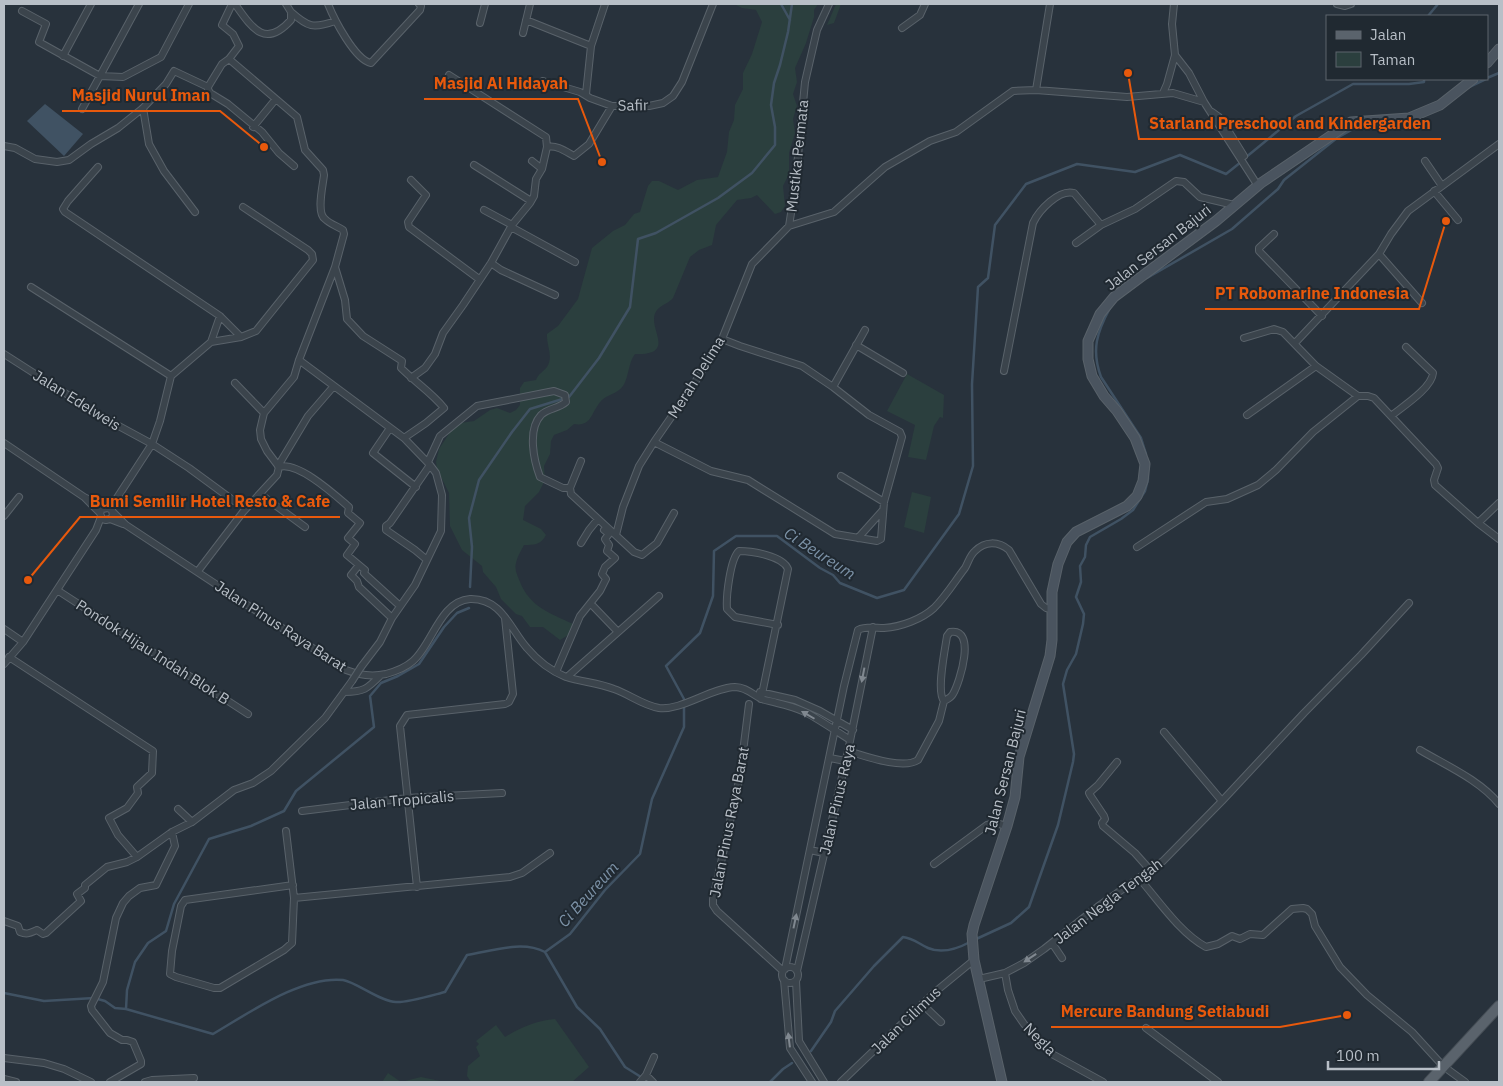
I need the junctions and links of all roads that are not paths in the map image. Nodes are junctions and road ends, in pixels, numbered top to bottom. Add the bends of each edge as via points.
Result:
1 (91, 4) edge
2 (139, 4) edge
3 (189, 4) edge
4 (234, 4) edge
5 (286, 4) edge
6 (328, 4) edge
7 (419, 4) edge
8 (485, 4) edge
9 (530, 4) edge
10 (605, 4) edge
11 (713, 4) edge
12 (830, 4) edge
13 (925, 4) edge
14 (1050, 4) edge
15 (1174, 4) edge
16 (1337, 4) edge
17 (1351, 4) edge
18 (22, 11) dead end
19 (291, 12) junction
20 (526, 20) junction
21 (335, 21) junction
22 (480, 23) dead end
23 (902, 28) dead end
24 (522, 33) dead end
25 (591, 46) junction
26 (1499, 49) edge
27 (1175, 55) junction
28 (63, 56) junction
29 (229, 59) junction
30 (1488, 61) edge
31 (449, 75) dead end
32 (100, 76) junction
33 (1472, 80) edge
34 (543, 81) dead end
35 (207, 87) junction
36 (1036, 90) junction
37 (1163, 93) junction
38 (586, 94) junction
39 (275, 100) junction
40 (1204, 102) junction
41 (612, 106) junction
42 (144, 108) junction
43 (82, 109) dead end
44 (253, 127) junction
45 (1499, 144) edge
46 (4, 146) edge
47 (547, 148) junction
48 (532, 161) dead end
49 (1425, 161) dead end
50 (294, 166) dead end
51 (474, 166) dead end
52 (98, 167) dead end
53 (542, 169) junction
54 (411, 180) dead end
55 (1260, 185) junction
56 (1442, 186) junction
57 (1434, 191) junction
58 (531, 202) junction
59 (1234, 205) junction
60 (243, 206) dead end
61 (484, 210) dead end
62 (194, 212) dead end
63 (1458, 220) dead end
64 (1101, 225) junction
65 (512, 226) junction
66 (789, 226) junction
67 (1274, 234) dead end
68 (1076, 243) dead end
69 (1378, 254) junction
70 (575, 262) dead end
71 (490, 263) junction
72 (335, 267) junction
73 (479, 280) junction
74 (31, 287) dead end
75 (555, 295) dead end
76 (1422, 303) dead end
77 (220, 316) junction
78 (1322, 316) junction
79 (865, 330) dead end
80 (241, 337) junction
81 (1244, 338) dead end
82 (722, 339) junction
83 (210, 342) junction
84 (1295, 344) junction
85 (856, 345) junction
86 (1406, 347) dead end
87 (4, 354) edge
88 (298, 360) junction
89 (1316, 366) junction
90 (1004, 371) dead end
91 (903, 373) dead end
92 (170, 376) junction
93 (411, 378) junction
94 (236, 383) dead end
95 (333, 387) junction
96 (833, 387) junction
97 (1358, 396) junction
98 (264, 413) junction
99 (1247, 415) dead end
100 (1390, 416) junction
101 (390, 428) junction
102 (404, 438) junction
103 (654, 442) junction
104 (4, 443) edge
105 (152, 444) junction
106 (581, 461) dead end
107 (429, 464) junction
108 (278, 466) junction
109 (841, 476) dead end
110 (416, 487) junction
111 (570, 488) junction
112 (260, 494) junction
113 (19, 497) dead end
114 (84, 497) junction
115 (234, 502) dead end
116 (884, 502) junction
117 (1499, 503) edge
118 (110, 508) junction
119 (883, 510) junction
120 (674, 513) dead end
121 (4, 516) edge
122 (105, 517) junction
123 (597, 520) junction
124 (1478, 523) junction
125 (126, 525) junction
126 (305, 526) dead end
127 (616, 535) junction
128 (858, 538) junction
129 (1499, 539) edge
130 (581, 544) dead end
131 (1137, 547) dead end
132 (427, 560) junction
133 (359, 565) junction
134 (198, 571) junction
135 (57, 590) junction
136 (659, 596) dead end
137 (1410, 603) dead end
138 (400, 606) junction
139 (593, 606) dead end
140 (1051, 610) junction
141 (505, 615) junction
142 (392, 618) junction
143 (778, 625) junction
144 (873, 627) junction
145 (4, 629) edge
146 (618, 632) junction
147 (23, 642) junction
148 (9, 657) junction
149 (4, 664) edge
150 (556, 672) junction
151 (381, 675) junction
152 (567, 677) junction
153 (344, 692) junction
154 (762, 695) junction
155 (944, 701) junction
156 (748, 704) dead end
157 (248, 714) dead end
158 (837, 722) junction
159 (853, 730) junction
160 (836, 731) junction
161 (1164, 732) dead end
162 (850, 740) junction
163 (1420, 750) dead end
164 (848, 752) junction
165 (830, 758) junction
166 (845, 761) junction
167 (1117, 762) dead end
168 (502, 793) dead end
169 (407, 798) junction
170 (1222, 801) junction
171 (1499, 804) edge
172 (178, 809) dead end
173 (302, 811) dead end
174 (192, 822) junction
175 (1008, 826) junction
176 (286, 831) dead end
177 (172, 832) junction
178 (810, 850) junction
179 (550, 853) dead end
180 (824, 853) junction
181 (137, 857) junction
182 (934, 864) dead end
183 (1150, 871) junction
184 (1140, 878) junction
185 (293, 885) junction
186 (417, 887) junction
187 (802, 887) junction
188 (816, 889) junction
189 (294, 898) junction
190 (4, 921) edge
191 (1052, 943) junction
192 (1062, 958) dead end
193 (974, 960) junction
194 (784, 969) junction
195 (797, 971) junction
196 (1005, 973) junction
197 (979, 979) junction
198 (784, 980) junction
199 (796, 981) junction
200 (922, 1004) junction
201 (1499, 1006) edge
202 (941, 1022) dead end
203 (1146, 1028) dead end
204 (654, 1057) dead end
205 (4, 1058) edge
206 (1443, 1066) junction
207 (646, 1075) junction
208 (194, 1078) dead end
209 (4, 1079) edge
210 (1095, 1080) edge
211 (16, 1082) edge
212 (91, 1082) edge
213 (110, 1082) edge
214 (145, 1082) edge
215 (640, 1082) edge
216 (653, 1082) edge
217 (812, 1082) edge
218 (824, 1082) edge
219 (840, 1082) edge
220 (1002, 1082) edge
221 (1103, 1082) edge
222 (1218, 1082) edge
223 (1429, 1082) edge
224 (1464, 1082) edge

1 - 28 street
2 - 32 street
3 - 32 street via 161,57 123,77
4 - 19 street via 258,33 269,35 283,29 291,20
4 - 29 street via 222,25 233,34 239,46
5 - 19 street
6 - 21 street
7 - 21 street via 420,10 371,63 361,58
8 - 22 street
9 - 20 street
10 - 25 street
11 - 41 street, Safir via 682,82 673,96 649,106
12 - 66 street, Mustika Permata via 817,30 805,82
13 - 23 street via 920,15
14 - 36 street
15 - 27 street
16 - 17 street
18 - 28 street via 46,24 39,42
19 - 21 street via 305,25
20 - 24 street
20 - 25 street
25 - 38 street
26 - 30 main road
27 - 37 street
27 - 40 street
28 - 32 street
29 - 35 street
29 - 39 street
31 - 47 street via 546,137
32 - 43 street
33 - 55 main road, Jalan Sersan Bajuri via 1440,105 1410,118 1351,122
34 - 38 street, Safir
35 - 42 street via 174,71
35 - 44 street via 210,93 228,104
36 - 37 street, Mustika Permata via 1127,98
36 - 66 street, Mustika Permata via 1009,92 956,132 930,141 885,167 834,212
37 - 40 street, Mustika Permata
38 - 41 street, Safir
39 - 44 street
39 - 72 street via 297,117 305,150 323,170 321,216 343,230 344,234
40 - 55 street
41 - 47 street via 589,144 574,156 553,146
42 - 46 street via 74,158 65,161 35,159
42 - 62 street via 149,144 164,172
44 - 50 street via 262,132 282,157
45 - 56 street
47 - 53 street
48 - 53 street
49 - 56 street
51 - 58 street
52 - 77 street via 68,201 64,212
53 - 58 street via 536,179
54 - 73 street via 426,195 409,226
55 - 59 main road, Jalan Sersan Bajuri
56 - 57 street
57 - 63 street
57 - 69 street via 1408,210
58 - 65 street
59 - 64 street via 1200,197 1184,182 1176,181 1135,209
59 - 140 main road, Jalan Sersan Bajuri via 1216,222 1114,297 1091,332 1088,359 1092,376 1135,438 1145,464 1143,481 1137,496 1127,506 1076,532 1067,542 1058,564
60 - 80 street via 308,250 312,260 256,331
61 - 65 street
64 - 68 street
64 - 90 street via 1071,192 1058,197 1036,216
65 - 70 street
65 - 71 street
66 - 82 street, Merah Delima via 752,264
67 - 78 street via 1259,251
69 - 76 street
69 - 78 street
71 - 73 street
71 - 75 street
72 - 88 street
72 - 93 street via 347,319 363,336 402,361 401,368
73 - 93 street via 443,333 435,354
74 - 92 street
77 - 80 street
77 - 83 street
78 - 84 street
79 - 85 street
80 - 83 street
81 - 84 street via 1274,330 1283,332
82 - 96 street via 802,366
82 - 103 street, Merah Delima
83 - 92 street
84 - 89 street
85 - 91 street
85 - 96 street
86 - 100 street via 1433,377 1427,386
87 - 105 street, Jalan Edelweis via 104,418
88 - 95 street
88 - 98 street via 294,377
89 - 97 street
89 - 99 street
92 - 105 street
93 - 102 street via 444,408
94 - 98 street
95 - 101 street
95 - 108 street via 304,421
96 - 116 street via 869,415 901,434
97 - 100 street via 1374,398
97 - 131 street via 1313,432 1258,485 1227,499 1206,502
98 - 108 street via 260,430 262,439
100 - 124 street via 1436,464 1436,485
101 - 102 street
101 - 110 street via 373,453
102 - 107 street
103 - 127 street, Merah Delima via 632,480
103 - 128 street via 711,471 748,480 835,534
104 - 114 street
105 - 115 street, Jalan Edelweis
105 - 118 street
106 - 111 street
107 - 110 street
107 - 111 street via 440,436 477,406 554,391 565,395 566,402 541,416 533,443 540,477
107 - 132 street via 436,473 443,507 441,531
108 - 112 street via 277,475
108 - 133 street via 300,470 349,507 348,513 360,523 348,537 355,544 347,555
109 - 116 street
110 - 132 street via 386,530
111 - 123 street via 571,494
112 - 126 street
112 - 134 street
113 - 121 street
114 - 118 street, Jalan Pinus Raya Barat
114 - 122 street
116 - 119 street
117 - 124 street
118 - 122 street via 113,516
118 - 122 street via 102,509
118 - 125 street, Jalan Pinus Raya Barat
119 - 128 street
119 - 128 street via 881,539
120 - 127 street via 657,543 642,555
122 - 125 street
122 - 135 street
123 - 127 street
123 - 130 street
123 - 150 street via 609,534 605,539 609,545 607,551 615,558 605,567 602,574 606,579 580,616
124 - 129 street
125 - 134 street, Jalan Pinus Raya Barat
132 - 138 street
133 - 138 street
133 - 142 street via 350,575
134 - 151 street, Jalan Pinus Raya Barat via 346,670 362,676
135 - 147 street
135 - 157 street, Pondok Hijau Indah Blok B
136 - 146 street
137 - 170 street, Jalan Negla Tengah
138 - 142 street
139 - 146 street
140 - 144 street via 1041,604 1009,550 989,543 974,552 932,609 918,619 886,628
140 - 175 main road, Jalan Sersan Bajuri via 1052,648 1019,757
141 - 150 street, Jalan Pinus Raya Barat via 528,650
141 - 151 street, Jalan Pinus Raya Barat via 484,601 470,599 459,602 441,619 414,660 400,670
141 - 169 street via 512,698 505,704 405,716 400,731
142 - 153 street, bridge via 380,642
143 - 143 street via 788,569 786,565 776,558 740,551 734,557 727,610 736,617
143 - 154 street
144 - 158 street, Jalan Pinus Raya via 856,632
144 -> 159 street, Jalan Pinus Raya
145 - 147 street
146 - 152 street
147 - 148 street
148 - 149 street
148 - 181 street via 153,751 152,773 138,787 138,793 127,808 109,818 118,835
150 - 152 street, Jalan Pinus Raya Barat
151 - 153 street via 367,689
152 - 154 street, Jalan Pinus Raya Barat via 614,689 647,705 669,708 734,687
153 - 174 street via 325,718 278,766 234,790
154 - 158 street, Jalan Pinus Raya Barat via 794,700
160 -> 154 street, Jalan Pinus Raya Barat via 806,713
155 - 155 street via 940,688 947,636 955,631 963,635 965,650 957,686 952,696
155 - 164 street via 939,721 916,762 895,763
156 - 194 street, Jalan Pinus Raya Barat via 740,776 713,899 717,911
158 - 159 street, Jalan Pinus Raya Barat
158 - 160 street, Jalan Pinus Raya
159 - 162 street, Jalan Pinus Raya
160 - 162 street, Jalan Pinus Raya Barat
160 - 165 street, Jalan Pinus Raya
161 - 170 street
162 - 164 street, Jalan Pinus Raya
163 - 171 street via 1484,790
164 - 166 street, Jalan Pinus Raya
165 - 166 street
165 - 178 street, Jalan Pinus Raya
166 - 180 street, Jalan Pinus Raya
167 - 183 street via 1090,795 1104,816 1103,826 1135,853
168 - 169 street, Jalan Tropicalis
169 - 173 street, Jalan Tropicalis
169 - 186 street
170 - 183 street, Jalan Negla Tengah via 1163,862
172 - 174 street
174 - 177 street
175 - 182 street via 987,825
175 - 193 main road, Jalan Sersan Bajuri via 974,925
176 - 185 street
177 - 181 street
177 - 213 street via 175,846 156,885 134,892 116,918 103,982 91,1006 110,1033 133,1042 140,1061 136,1068
178 - 180 street
178 - 187 street, Jalan Pinus Raya
179 - 186 street via 522,873 510,877
180 - 188 street, Jalan Pinus Raya
181 - 190 street via 106,867 77,894 81,901 44,934 37,930 24,934 18,926
183 - 184 street, Jalan Negla Tengah
184 - 191 street, Jalan Negla Tengah
184 - 206 street via 1174,920 1206,947 1232,936 1240,939 1250,934 1263,935 1292,909 1307,909 1340,966 1367,995 1412,1032
185 - 189 street
185 - 189 street via 185,900 181,906 170,974 214,988 226,986 292,943
186 - 189 street
187 - 188 street
194 -> 187 street, Jalan Pinus Raya
188 - 195 street, Jalan Pinus Raya
191 - 192 street
191 -> 196 street, Jalan Negla Tengah
193 - 197 main road, Jalan Sersan Bajuri
193 - 200 street, Jalan Cilimus
194 - 195 street via 790,967
194 - 198 street, Jalan Pinus Raya
195 - 199 street, Jalan Pinus Raya
196 - 197 street, Jalan Negla Tengah
196 - 210 street, Negla via 1015,1011 1024,1024 1052,1054
197 - 220 main road, Jalan Sersan Bajuri
198 - 199 street via 790,984
217 -> 198 street, Jalan Pinus Raya via 790,1048
199 - 218 street, Jalan Pinus Raya via 799,1041
200 - 202 street
200 - 219 street, Jalan Cilimus
201 - 206 main road
203 - 222 street
204 - 207 street
205 - 212 street via 44,1063
206 - 223 main road
206 - 224 street
207 - 215 street
207 - 216 street
208 - 214 street
209 - 211 street
210 - 221 street, Negla

